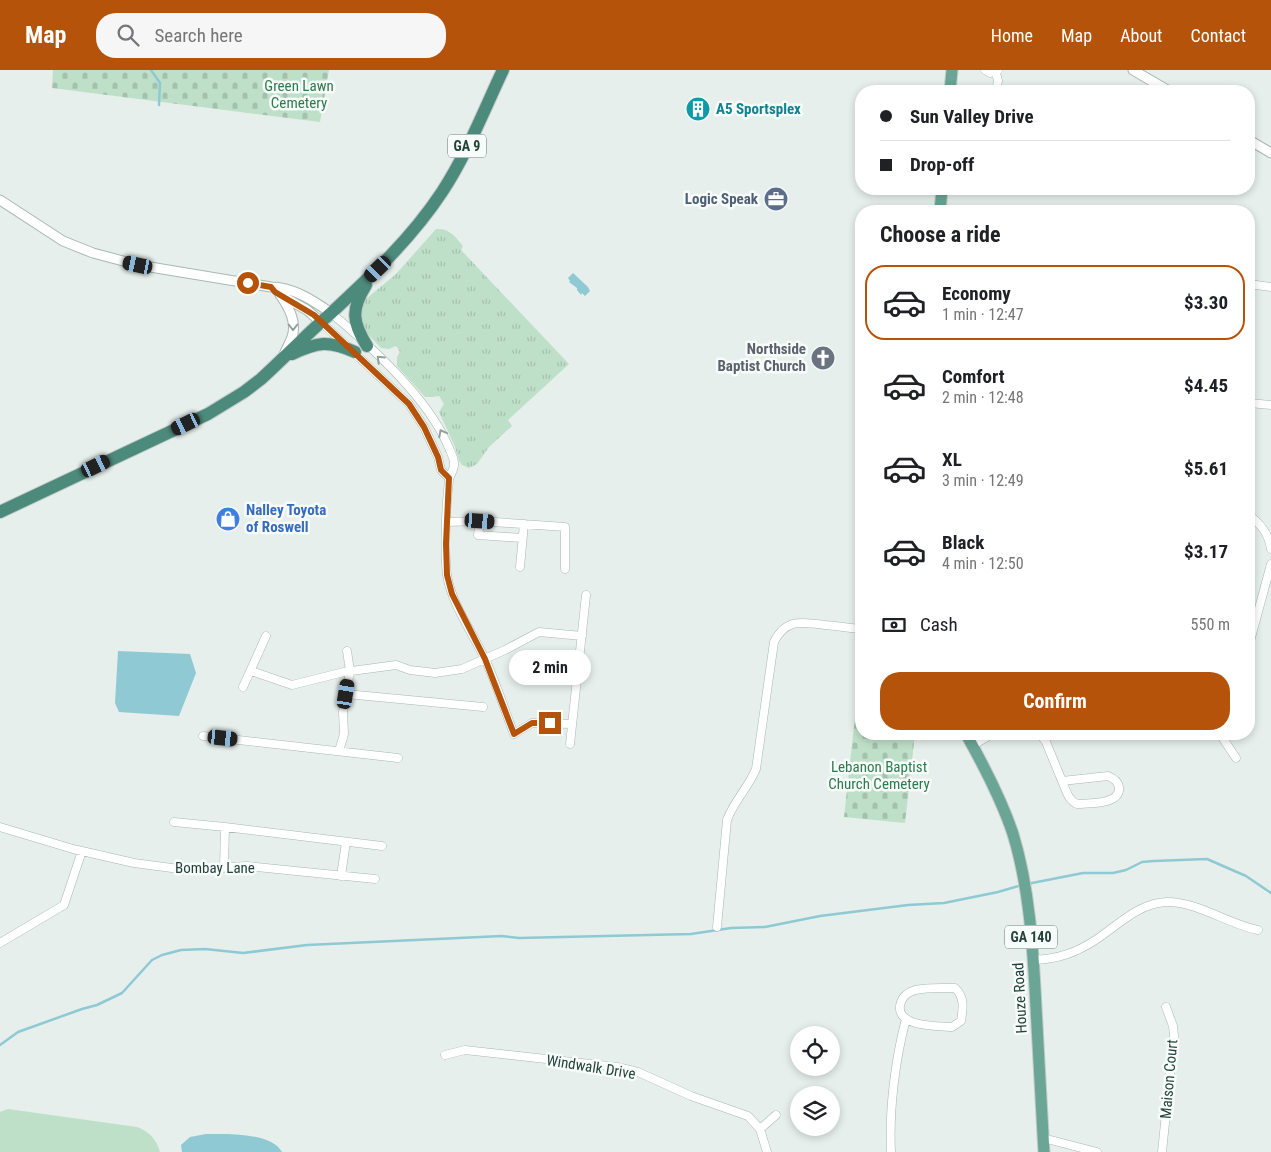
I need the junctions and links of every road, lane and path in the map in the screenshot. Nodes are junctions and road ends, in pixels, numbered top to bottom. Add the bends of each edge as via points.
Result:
1 (503, 70) edge
2 (952, 70) edge
3 (985, 70) edge
4 (1134, 70) edge
5 (997, 71) edge
6 (951, 85) edge
7 (997, 85) edge
8 (1159, 85) edge
9 (1255, 144) edge
10 (1271, 153) edge
11 (0, 200) edge
12 (378, 269) junction
13 (1255, 285) edge
14 (271, 287) junction
15 (1271, 287) edge
16 (281, 296) junction
17 (326, 317) junction
18 (367, 346) junction
19 (355, 352) junction
20 (283, 359) junction
21 (1255, 404) edge
22 (1271, 405) edge
23 (449, 478) junction
24 (0, 512) edge
25 (1255, 519) edge
26 (480, 521) junction
27 (447, 522) junction
28 (524, 524) junction
29 (1268, 528) edge
30 (522, 538) junction
31 (1271, 549) edge
32 (1271, 564) edge
33 (520, 567) dead end
34 (564, 569) dead end
35 (586, 595) dead end
36 (1255, 623) edge
37 (855, 628) edge
38 (266, 636) dead end
39 (582, 636) junction
40 (346, 652) dead end
41 (485, 659) junction
42 (251, 671) junction
43 (350, 671) junction
44 (243, 687) dead end
45 (346, 694) junction
46 (483, 707) dead end
47 (572, 724) junction
48 (204, 736) dead end
49 (971, 740) edge
50 (1044, 740) edge
51 (1224, 740) edge
52 (570, 744) dead end
53 (339, 750) junction
54 (398, 758) dead end
55 (1236, 758) dead end
56 (1062, 781) junction
57 (174, 822) dead end
58 (0, 827) edge
59 (225, 827) junction
60 (346, 842) junction
61 (382, 846) dead end
62 (82, 851) junction
63 (224, 868) junction
64 (341, 876) junction
65 (375, 879) dead end
66 (717, 927) dead end
67 (1258, 930) dead end
68 (0, 943) edge
69 (1033, 960) junction
70 (1166, 1007) dead end
71 (906, 1020) junction
72 (445, 1055) dead end
73 (776, 1115) dead end
74 (760, 1130) junction
75 (1043, 1138) junction
76 (767, 1152) edge
77 (892, 1152) edge
78 (1044, 1152) edge
79 (1097, 1152) edge
80 (1162, 1152) edge

1 - 12 highway, GA 9 via 443,191 406,241
2 - 6 main road
3 - 5 street via 990,73
4 - 8 street
5 - 7 street
9 - 10 street
11 - 14 street via 77,248 138,265
12 - 17 highway, GA 9
12 - 18 highway via 360,295 355,312 359,332
13 - 15 street
14 - 16 street
14 - 17 street via 283,288 318,304
16 - 17 street
16 -> 20 street via 294,324
17 - 18 street
17 - 19 street
17 - 20 highway, GA 9
23 -> 18 street via 454,460 436,422 418,398
19 - 20 highway via 340,345 321,343
19 - 23 street via 409,404 424,427 441,470
20 - 24 highway, GA 9 via 250,387 208,413
21 - 22 street
23 - 27 street
25 - 29 street
26 - 27 street
26 - 28 street
26 - 30 street via 478,535
27 - 41 street via 447,575 452,594
28 - 30 street
28 - 34 street via 565,527
29 - 31 street
30 - 33 street
32 - 36 street
35 - 39 street
37 - 66 street via 802,622 782,630 774,642 756,769 751,782 732,806 727,820
38 - 42 street
39 - 41 street via 539,632
39 - 47 street
40 - 43 street
41 - 43 street via 462,669 435,673 396,665
41 - 47 street via 514,734 532,723
42 - 43 street via 292,685
42 - 44 street
43 - 45 street
45 - 46 street
45 - 53 street via 344,734
47 - 52 street
48 - 53 street
49 - 69 main road, Houze Road / GA 140 via 1013,834 1030,913
50 - 56 street
51 - 55 street
53 - 54 street
56 - 56 street via 1070,798 1077,804 1110,801 1119,791 1117,782 1108,776
57 - 59 street
58 - 62 street, Bombay Lane
59 - 60 street
59 - 63 street
60 - 61 street
60 - 64 street
62 - 63 street, Bombay Lane via 134,863 187,870
62 - 68 street via 64,905
63 - 64 street, Bombay Lane via 247,866
64 - 65 street, Bombay Lane
67 - 69 street via 1190,906 1157,903 1125,918 1096,940 1071,953 1055,959
69 - 75 main road, Houze Road / GA 140
70 - 80 street, Maison Court via 1174,1036
71 - 71 street via 899,1007 906,994 915,990 955,988 959,992 963,1002 961,1021 952,1027
71 - 77 street via 890,1116
72 - 74 street, Windwalk Drive via 465,1050 638,1072 691,1096 748,1116
73 - 74 street
74 - 76 street
75 - 78 main road, Houze Road / GA 140
75 - 79 street

